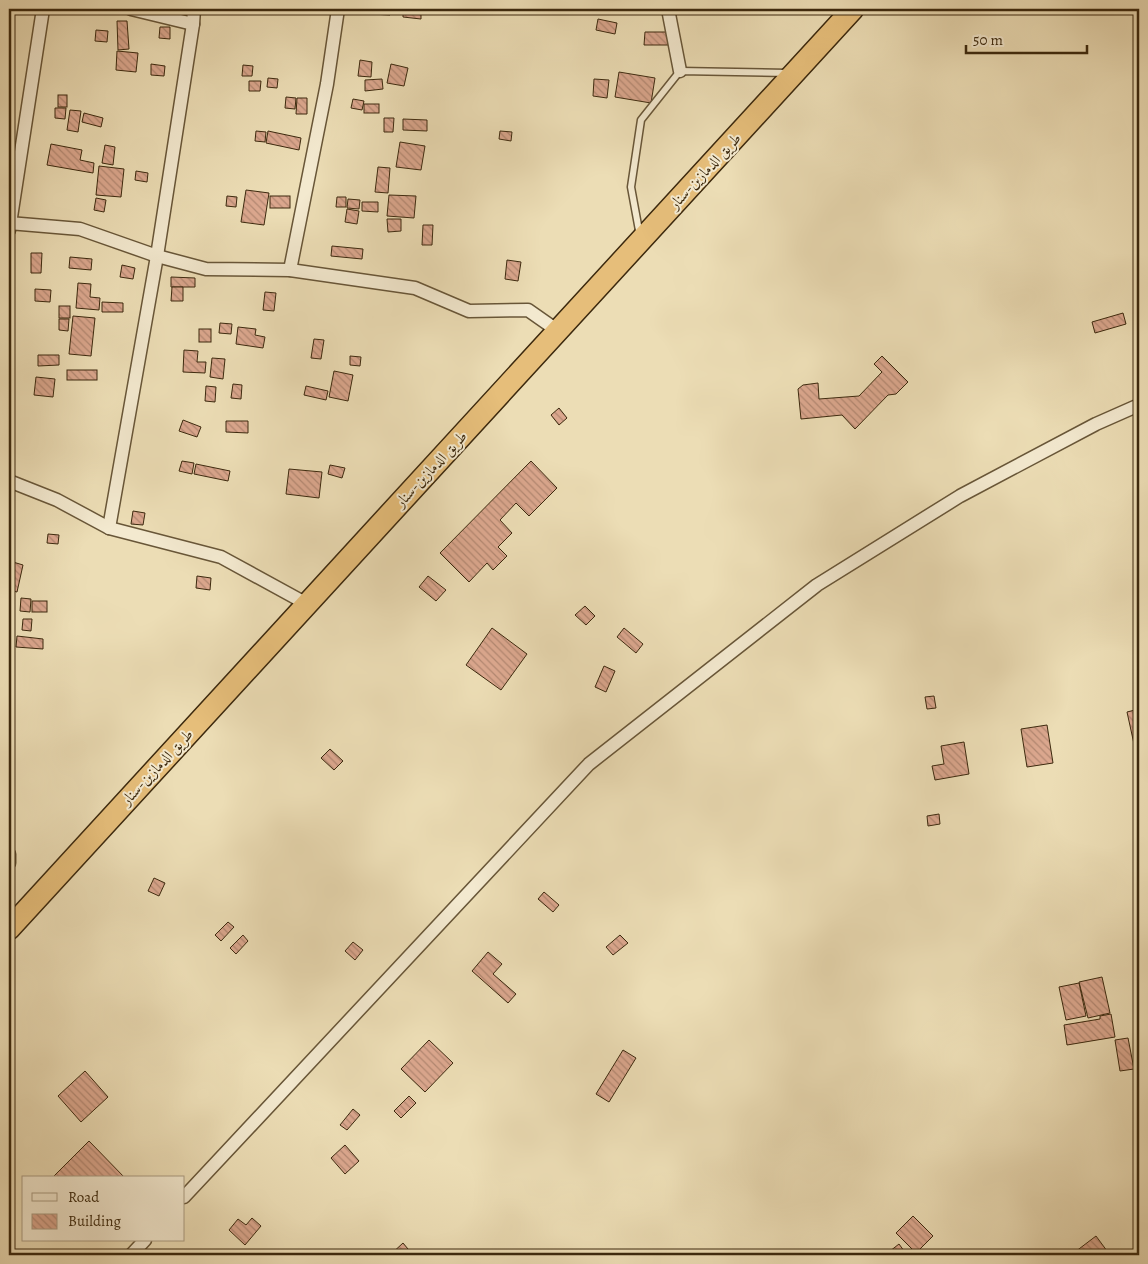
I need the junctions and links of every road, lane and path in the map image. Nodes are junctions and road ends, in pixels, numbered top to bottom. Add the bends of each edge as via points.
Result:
1 (42, 9) edge
2 (131, 9) edge
3 (194, 9) edge
4 (338, 9) edge
5 (668, 9) edge
6 (852, 9) edge
7 (836, 18) edge
8 (193, 24) junction
9 (680, 71) junction
10 (794, 74) junction
11 (9, 225) edge
12 (641, 240) junction
13 (158, 256) junction
14 (290, 270) junction
15 (558, 331) junction
16 (1139, 405) edge
17 (9, 481) edge
18 (109, 528) junction
19 (306, 604) junction
20 (9, 854) edge
21 (9, 863) edge
22 (12, 918) edge
23 (185, 1197) edge
24 (143, 1242) edge
25 (131, 1255) edge

1 - 11 street
2 - 8 street
3 - 8 street
4 - 14 street via 327,84
5 - 9 street
6 - 7 highway, طريق الدمازين-سنار
7 - 10 highway, طريق الدمازين-سنار
8 - 13 street
9 - 10 lane
9 - 12 lane via 641,120 631,187
10 - 12 highway, طريق الدمازين-سنار
11 - 13 street via 80,229
12 - 15 highway, طريق الدمازين-سنار
13 - 14 street via 206,268
13 - 18 street
14 - 15 street via 415,288 469,311 528,310
15 - 19 highway, طريق الدمازين-سنار
16 - 23 street via 1096,424 960,496 817,585 589,764
17 - 18 street via 56,500
18 - 19 street via 221,556
19 - 22 highway, طريق الدمازين-سنار
20 - 21 street
24 - 25 street

